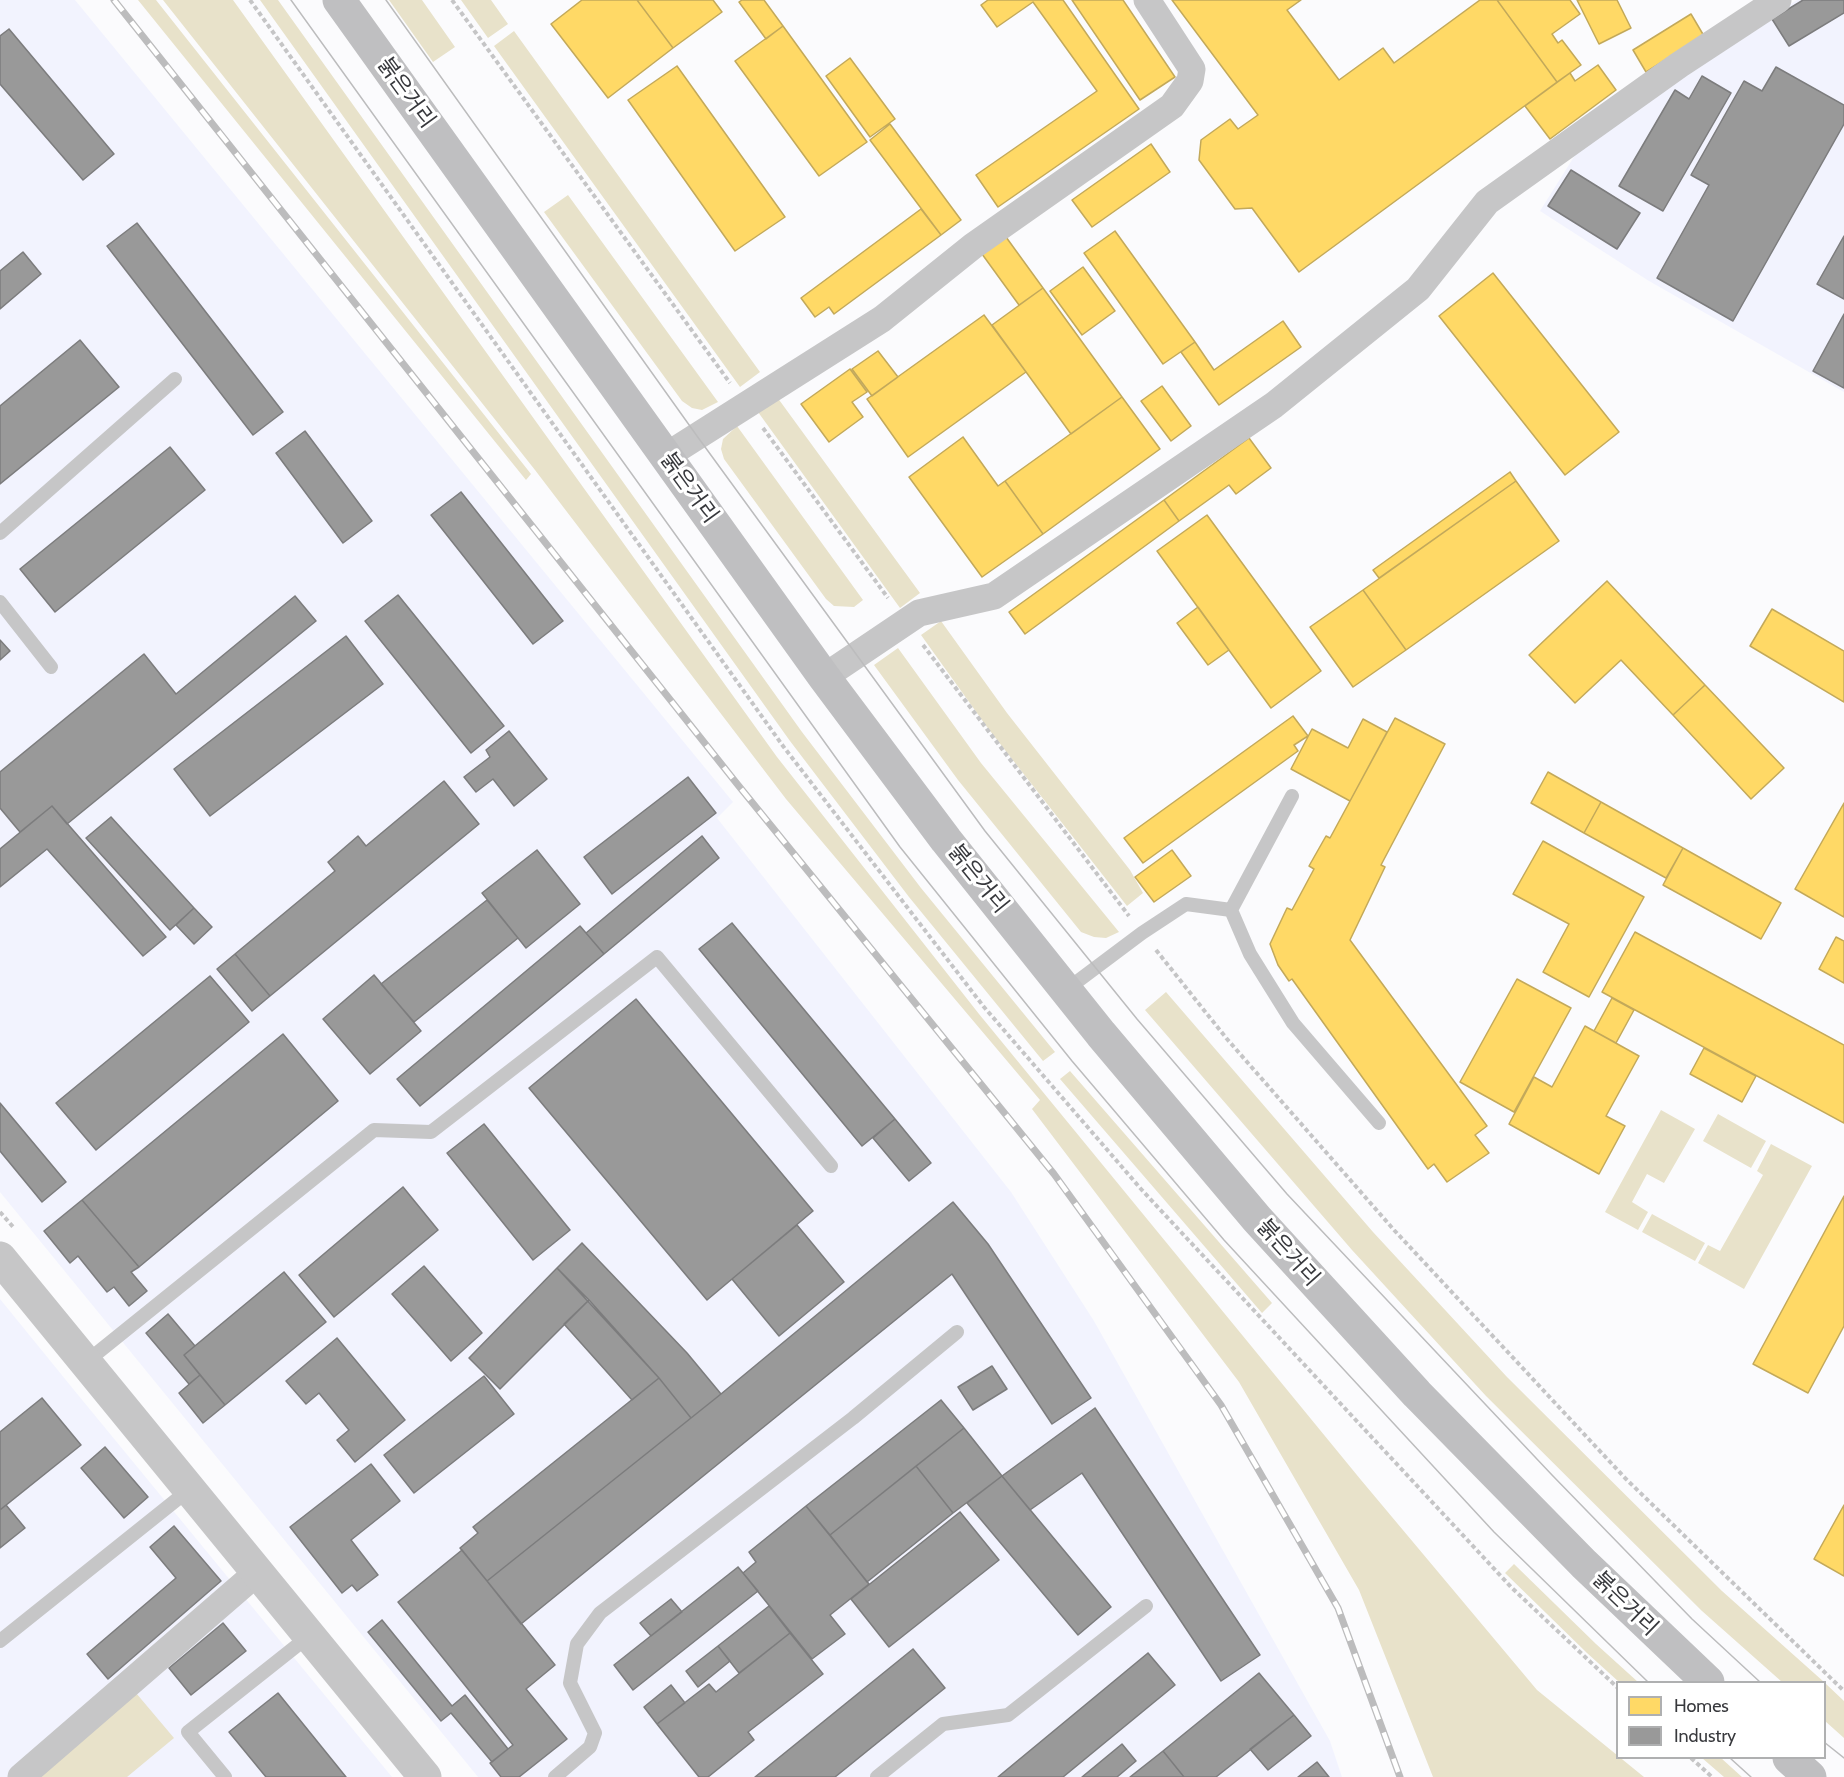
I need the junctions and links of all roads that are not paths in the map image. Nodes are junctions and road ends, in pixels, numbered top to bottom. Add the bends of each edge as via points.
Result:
1 (339, 0) edge
2 (1147, 0) edge
3 (1778, 0) edge
4 (176, 379) dead end
5 (666, 456) junction
6 (0, 533) edge
7 (0, 602) edge
8 (51, 666) dead end
9 (825, 677) junction
10 (1292, 796) dead end
11 (1231, 910) junction
12 (1066, 990) junction
13 (1379, 1123) dead end
14 (831, 1166) dead end
15 (0, 1258) edge
16 (957, 1332) dead end
17 (86, 1362) junction
18 (190, 1489) junction
19 (259, 1571) junction
20 (1146, 1606) dead end
21 (310, 1635) junction
22 (0, 1641) edge
23 (1706, 1681) edge
24 (1790, 1759) edge
25 (21, 1777) edge
26 (225, 1777) edge
27 (425, 1777) edge
28 (555, 1777) edge
29 (877, 1777) edge
30 (1810, 1777) edge

1 - 5 main road, 붉은거리
2 - 5 street via 1192,69 1190,81 1172,106 973,246 882,319
3 - 9 street via 1679,65 1487,202 1418,289 1274,405 994,596 920,614
4 - 6 lane
5 - 9 main road, 붉은거리
7 - 8 lane
9 - 12 main road, 붉은거리 via 946,840
10 - 11 lane
11 - 12 lane via 1186,904
11 - 13 lane via 1250,954 1293,1023
12 - 23 main road, 붉은거리 via 1257,1219 1417,1394
14 - 17 lane via 657,957 431,1132 374,1130
15 - 17 street
16 - 28 lane via 853,1418 600,1613 577,1644 570,1683 595,1733 590,1747
17 - 18 street
18 - 19 street
18 - 22 lane
19 - 21 street
19 - 25 street
20 - 29 lane via 1008,1715 943,1724
21 - 26 lane via 188,1732
21 - 27 street
24 - 30 main road

